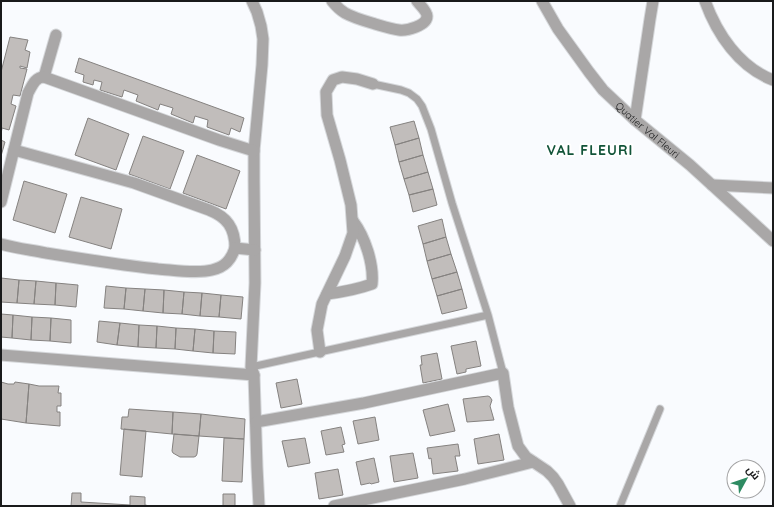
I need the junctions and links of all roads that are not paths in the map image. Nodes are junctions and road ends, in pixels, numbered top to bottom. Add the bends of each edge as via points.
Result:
1 (252, 1) edge
2 (332, 1) edge
3 (417, 1) edge
4 (542, 1) edge
5 (653, 1) edge
6 (705, 1) edge
7 (56, 35) dead end
8 (44, 77) junction
9 (773, 80) edge
10 (373, 84) joint
11 (635, 120) junction
12 (14, 150) junction
13 (254, 151) junction
14 (712, 185) junction
15 (773, 188) edge
16 (1, 202) edge
17 (352, 221) junction
18 (773, 241) edge
19 (1, 244) edge
20 (235, 248) junction
21 (255, 250) junction
22 (327, 294) junction
23 (488, 315) junction
24 (320, 352) junction
25 (1, 355) edge
26 (253, 371) junction
27 (503, 373) junction
28 (660, 408) dead end
29 (256, 422) junction
30 (533, 462) junction
31 (259, 506) edge
32 (334, 506) edge
33 (570, 506) edge
34 (620, 506) edge

1 - 13 street via 263,39
2 - 3 street via 341,11 352,16 401,30 411,29 426,21 426,13
4 - 11 street, Quatier Val Fleuri via 558,29 603,90
5 - 11 street
6 - 9 street via 712,20 732,50 758,73
7 - 8 street
8 - 12 street via 37,79 31,87
8 - 13 street
10 - 17 street via 342,77 333,80 326,92 327,115 351,205
10 - 23 lane via 409,93 422,106
11 - 14 street, Quatier Val Fleuri
12 - 16 street
12 - 20 street via 134,184 209,210 228,224 234,235
13 - 21 street
14 - 15 street
14 - 18 street, Quatier Val Fleuri
17 - 22 street via 353,233
17 - 22 street via 364,240 369,255 372,284
19 - 20 street via 122,265 205,272 226,264
20 - 21 street
21 - 26 street
22 - 24 street via 322,304 317,330
23 - 24 lane
23 - 27 lane
24 - 26 lane
25 - 26 street
26 - 29 street
27 - 29 street via 364,403
27 - 30 street via 518,446
28 - 34 lane
29 - 31 street
30 - 32 street
30 - 33 street via 553,477

